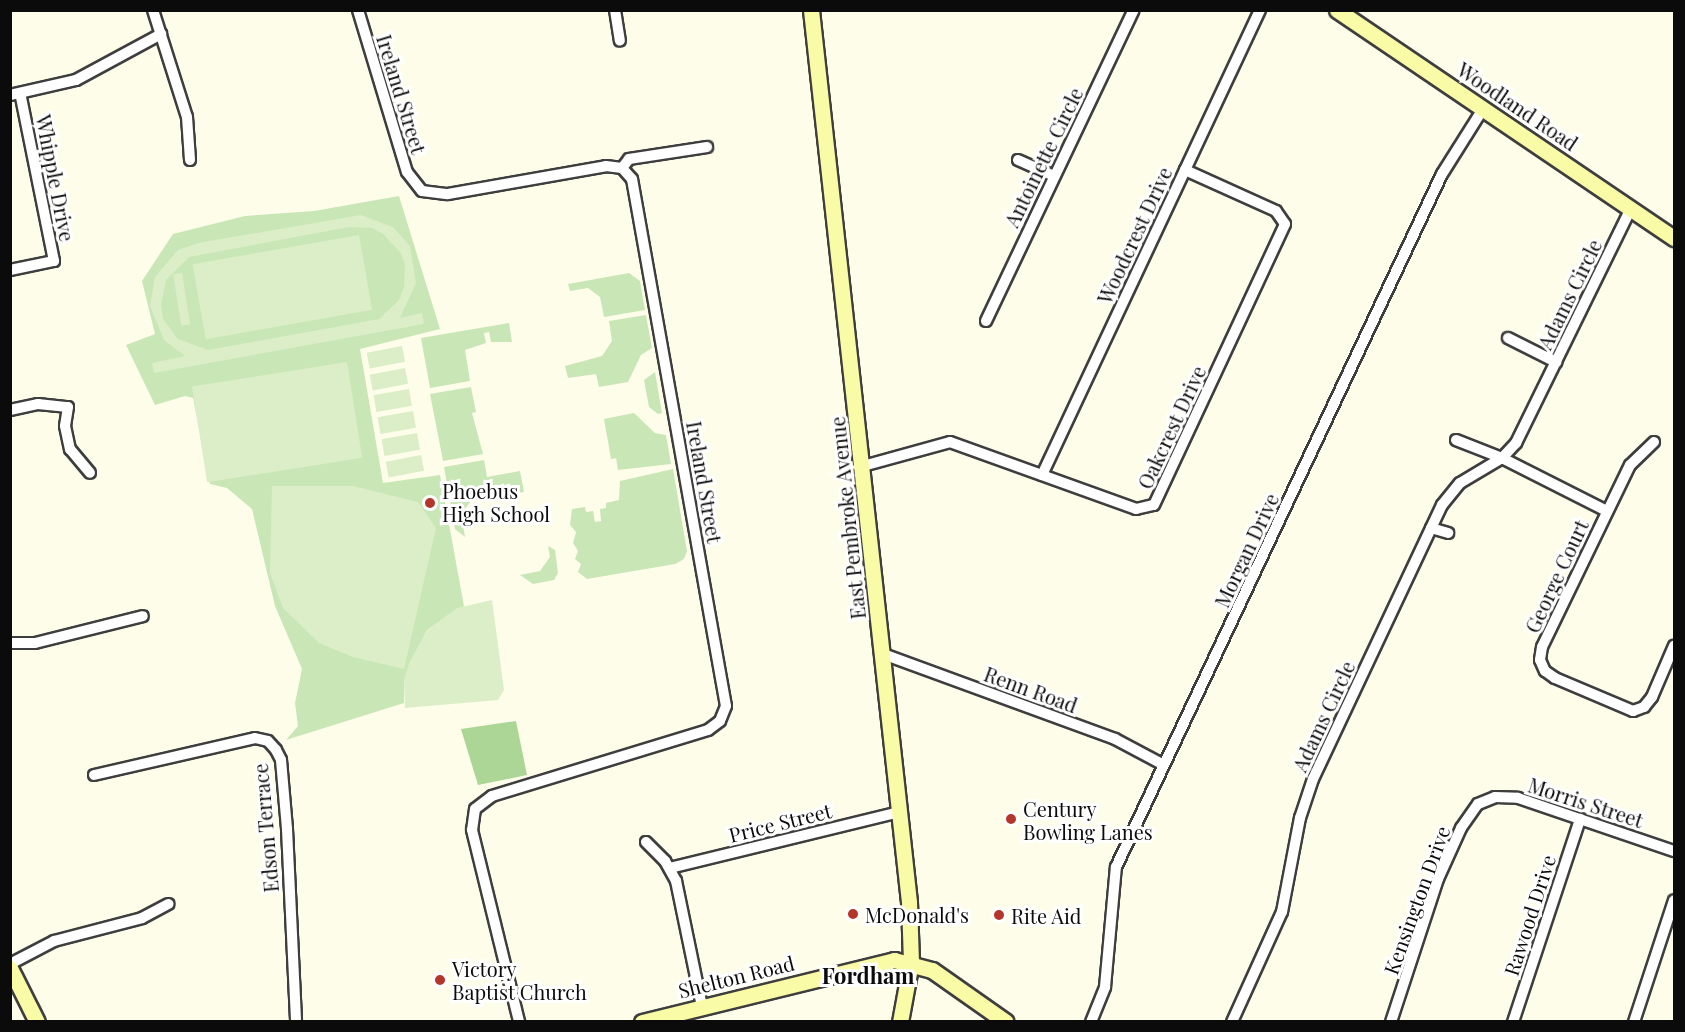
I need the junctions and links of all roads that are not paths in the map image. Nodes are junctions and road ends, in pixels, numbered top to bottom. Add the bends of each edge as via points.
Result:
1 (153, 10) edge
2 (358, 10) edge
3 (615, 10) edge
4 (811, 10) edge
5 (1134, 10) edge
6 (1260, 10) edge
7 (1337, 10) edge
8 (161, 34) junction
9 (620, 41) dead end
10 (15, 94) edge
11 (1483, 109) junction
12 (706, 147) dead end
13 (190, 160) dead end
14 (1018, 160) dead end
15 (622, 168) junction
16 (1185, 170) junction
17 (1052, 175) junction
18 (1631, 208) junction
19 (1674, 238) edge
20 (10, 270) edge
21 (986, 321) dead end
22 (1508, 338) dead end
23 (1556, 362) junction
24 (10, 410) edge
25 (1456, 440) dead end
26 (1654, 442) dead end
27 (1502, 458) junction
28 (863, 466) junction
29 (90, 473) dead end
30 (1042, 475) junction
31 (1607, 511) junction
32 (1431, 528) junction
33 (1448, 533) dead end
34 (143, 616) dead end
35 (10, 643) edge
36 (1674, 646) edge
37 (883, 654) junction
38 (1164, 765) junction
39 (94, 775) dead end
40 (1486, 800) joint
41 (900, 812) junction
42 (1580, 819) junction
43 (646, 842) dead end
44 (1674, 850) edge
45 (670, 867) junction
46 (1674, 900) edge
47 (168, 904) dead end
48 (910, 962) junction
49 (10, 964) edge
50 (10, 968) edge
51 (702, 1007) junction
52 (37, 1022) edge
53 (296, 1022) edge
54 (519, 1022) edge
55 (642, 1022) edge
56 (900, 1022) edge
57 (1006, 1022) edge
58 (1090, 1022) edge
59 (1232, 1022) edge
60 (1391, 1022) edge
61 (1513, 1022) edge
62 (1634, 1022) edge

1 - 8 street
2 - 15 street, Ireland Street via 407,172 422,191 448,194 606,166
3 - 9 street
4 - 28 main road, East Pembroke Avenue
5 - 17 street, Antoinette Circle
6 - 16 street, Woodcrest Drive
7 - 11 main road, Woodland Road
8 - 10 street via 86,76
8 - 13 street via 187,117
10 - 20 street, Whipple Drive via 54,261
11 - 18 main road, Woodland Road
11 - 38 street, Morgan Drive via 1442,174
12 - 15 street via 629,159
14 - 17 street
15 - 54 street, Ireland Street via 635,187 726,706 720,721 708,730 492,796 475,809 471,830
16 - 30 street, Woodcrest Drive
16 - 30 street, Oakcrest Drive via 1281,215 1286,224 1275,250 1154,505 1136,509
17 - 21 street, Antoinette Circle
18 - 19 main road, Woodland Road
18 - 23 street, Adams Circle
22 - 23 street
23 - 27 street, Adams Circle via 1519,436
24 - 29 street via 38,404 68,407 65,426 70,449
25 - 27 street
26 - 31 street, George Court via 1630,465
27 - 31 street
27 - 32 street, Adams Circle via 1455,486
28 - 30 street, Oakcrest Drive via 950,442
28 - 37 main road, East Pembroke Avenue
31 - 36 street, George Court via 1542,647 1542,666 1555,678 1633,711 1644,707 1652,697
32 - 33 street
32 - 59 street, Adams Circle via 1313,779 1300,818 1282,912
34 - 35 street via 35,643
37 - 38 street, Renn Road via 1115,740
37 - 41 main road, East Pembroke Avenue
38 - 58 street, Morgan Drive via 1114,874 1105,987
39 - 53 street, Edson Terrace via 255,738 268,741 276,750 281,760
40 - 42 street, Morris Street via 1510,797
40 - 60 street, Kensington Drive via 1466,818 1445,862
41 - 45 street, Price Street
41 - 48 main road, East Pembroke Avenue via 910,912
42 - 44 street, Morris Street
42 - 61 street, Rawood Drive
43 - 45 street
45 - 51 street
46 - 62 street
47 - 49 street via 142,918 54,941
48 - 51 main road, Shelton Road via 887,960
48 - 56 main road, East Pembroke Avenue
48 - 57 main road via 933,970
50 - 52 main road
51 - 55 main road, Shelton Road

